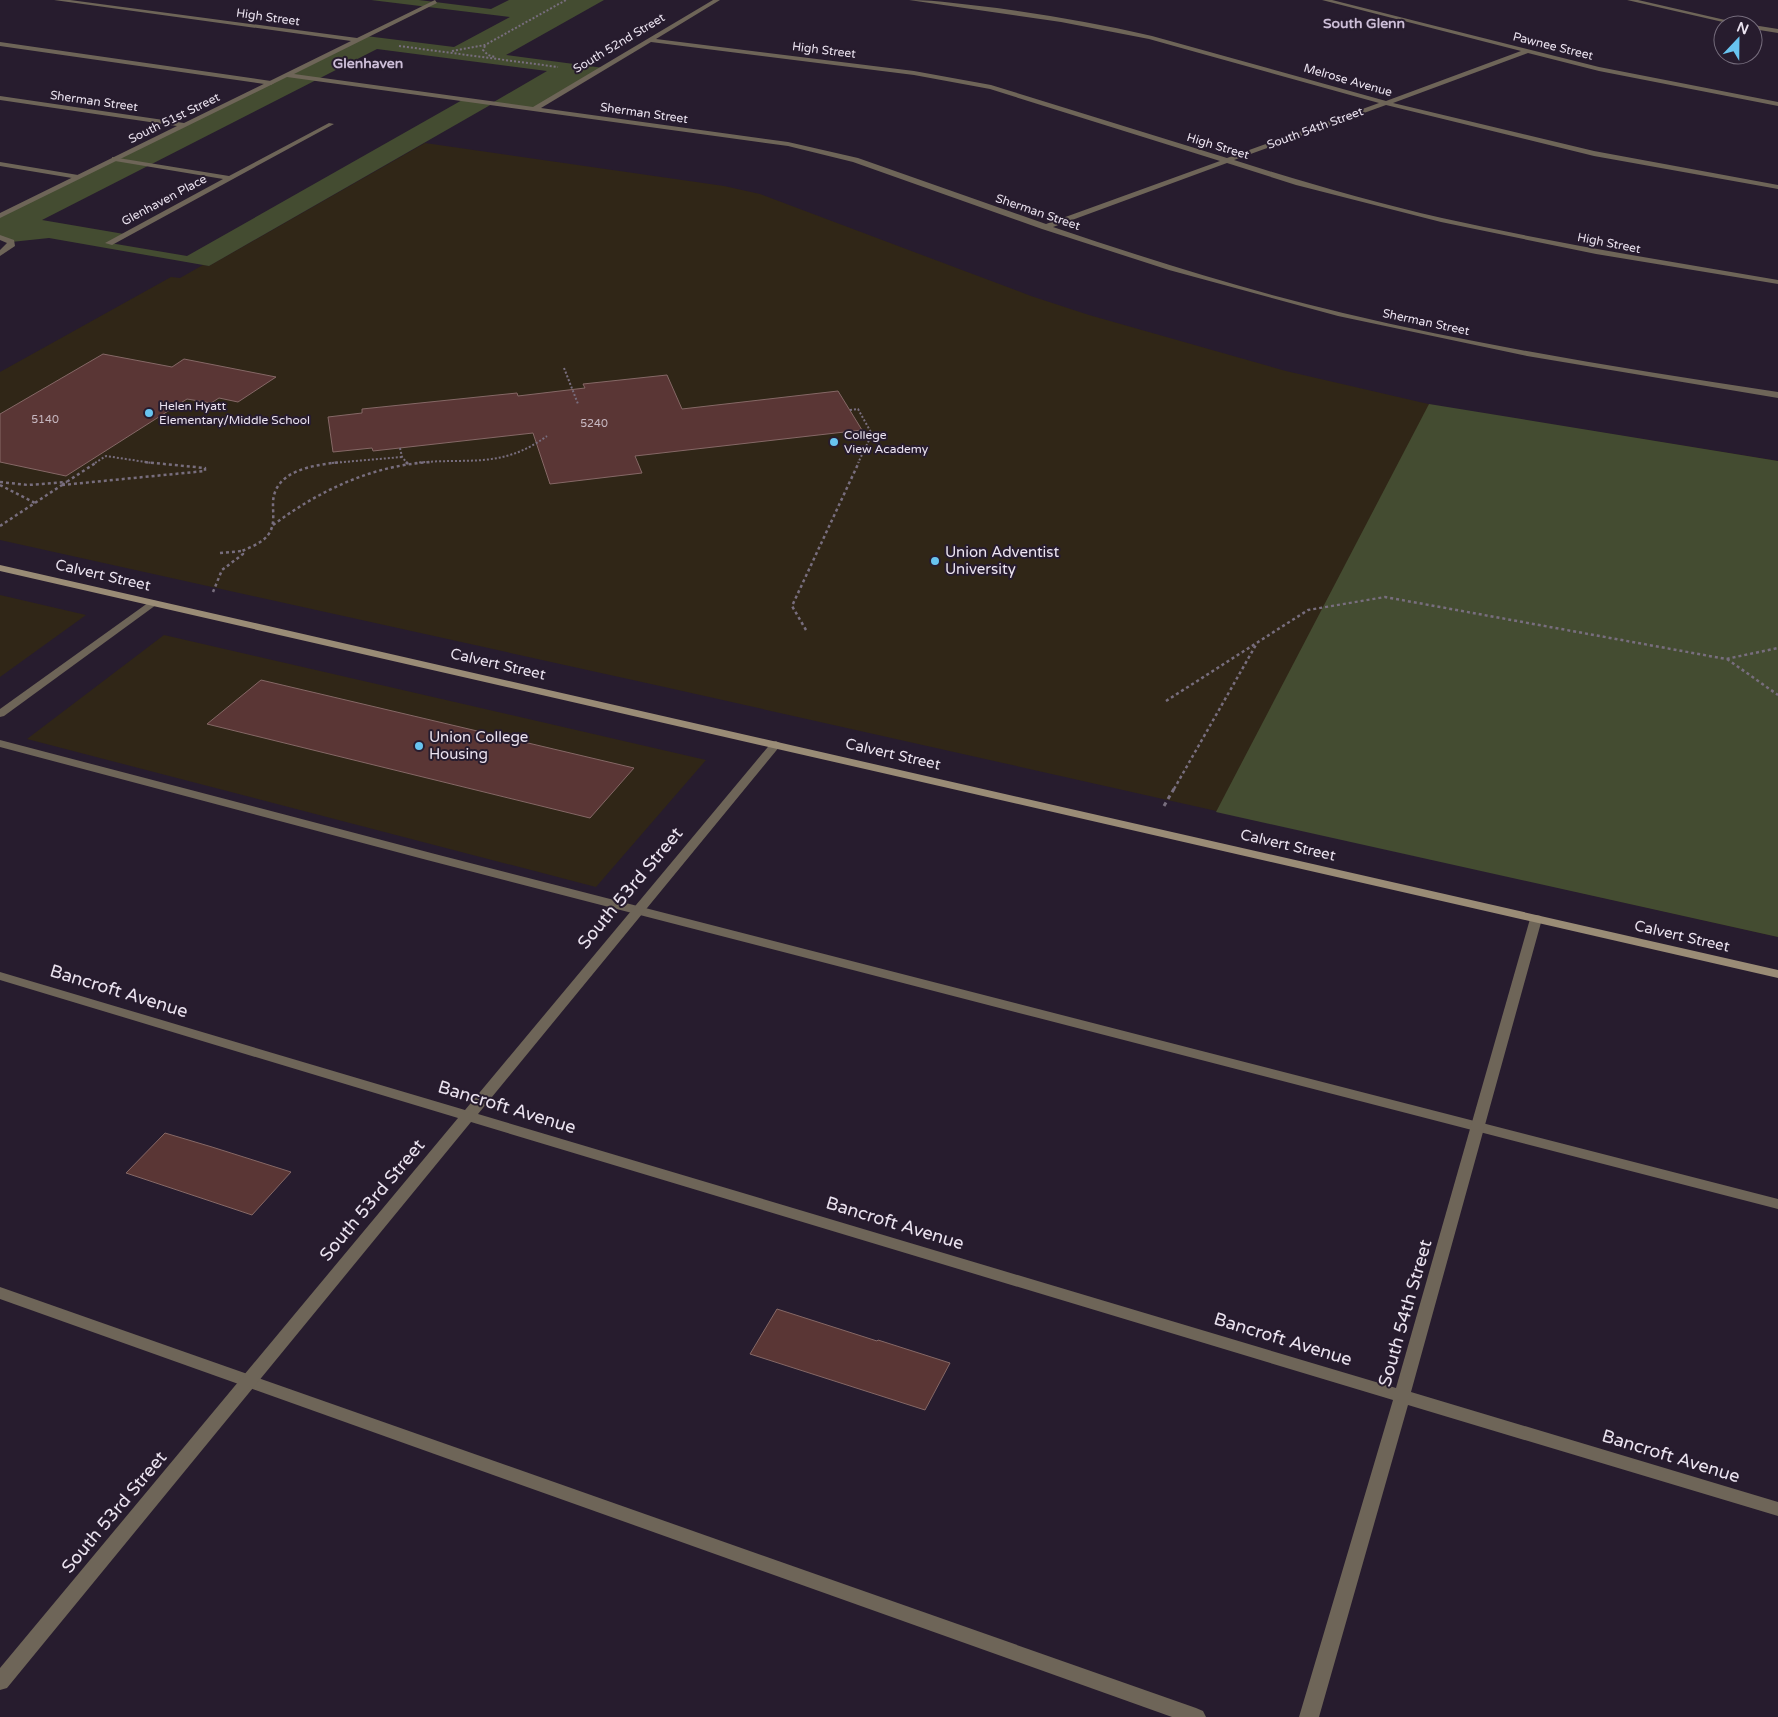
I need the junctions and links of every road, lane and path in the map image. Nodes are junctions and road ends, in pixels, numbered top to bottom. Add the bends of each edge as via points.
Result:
1 (57, 0) edge
2 (566, 0) edge
3 (717, 0) edge
4 (912, 0) edge
5 (1325, 0) edge
6 (1630, 0) edge
7 (435, 2) dead end
8 (1713, 18) edge
9 (1763, 29) edge
10 (1778, 31) edge
11 (358, 40) junction
12 (651, 40) junction
13 (0, 44) edge
14 (391, 45) dead end
15 (485, 45) junction
16 (1528, 51) junction
17 (444, 52) junction
18 (500, 59) junction
19 (566, 68) dead end
20 (286, 75) junction
21 (271, 82) junction
22 (0, 98) edge
23 (1387, 102) junction
24 (1778, 104) edge
25 (534, 109) junction
26 (331, 124) dead end
27 (184, 125) junction
28 (114, 160) junction
29 (1224, 160) junction
30 (0, 164) edge
31 (78, 177) junction
32 (230, 178) junction
33 (1778, 187) edge
34 (0, 216) edge
35 (1045, 227) junction
36 (0, 237) edge
37 (109, 243) dead end
38 (0, 254) edge
39 (1778, 282) edge
40 (564, 368) dead end
41 (1778, 395) edge
42 (578, 404) dead end
43 (850, 410) dead end
44 (547, 436) dead end
45 (400, 448) dead end
46 (402, 457) junction
47 (408, 464) junction
48 (68, 482) junction
49 (0, 484) edge
50 (62, 485) junction
51 (35, 503) junction
52 (273, 525) junction
53 (0, 526) edge
54 (242, 551) junction
55 (220, 553) dead end
56 (0, 568) edge
57 (213, 592) dead end
58 (152, 603) junction
59 (806, 630) dead end
60 (1257, 643) junction
61 (1778, 648) edge
62 (1726, 658) junction
63 (1778, 694) edge
64 (1166, 701) dead end
65 (0, 714) edge
66 (0, 743) edge
67 (776, 744) junction
68 (1164, 806) dead end
69 (638, 910) junction
70 (1536, 919) junction
71 (1778, 974) edge
72 (0, 976) edge
73 (467, 1116) junction
74 (1478, 1126) junction
75 (1778, 1204) edge
76 (0, 1293) edge
77 (249, 1381) junction
78 (1402, 1396) junction
79 (1778, 1509) edge
80 (0, 1682) edge
81 (1196, 1717) edge
82 (1309, 1717) edge

1 - 11 street, High Street
2 - 15 path
3 - 12 street, South 52nd Street
4 - 23 street, Melrose Avenue via 1108,27
5 - 16 street, Pawnee Street
6 - 8 street
7 - 11 street, South 51st Street
9 - 10 street
11 - 20 street, South 51st Street
12 - 25 street, South 52nd Street
12 - 29 street, High Street via 914,73 982,85
13 - 21 street
14 - 17 path
15 - 17 path
15 - 18 path via 483,50 488,55
16 - 23 street, South 54th Street
16 - 24 street, Pawnee Street via 1669,84
17 - 18 path
18 - 19 path
20 - 21 street, South 51st Street
20 - 25 street, Sherman Street
21 - 27 street, South 51st Street
22 - 27 street, Sherman Street
23 - 29 street, South 54th Street
23 - 33 street, Melrose Avenue via 1570,148
25 - 35 street, Sherman Street via 823,151
26 - 32 street, Glenhaven Place
27 - 28 street, South 51st Street
28 - 31 street, South 51st Street
28 - 32 street, Glenhaven Place
29 - 35 street, South 54th Street
29 - 39 street, High Street via 1441,220 1596,252
30 - 31 street
31 - 34 street, South 51st Street
32 - 37 street, Glenhaven Place
35 - 41 street, Sherman Street via 1200,278 1367,321 1565,361
36 - 38 street via 11,242 11,246
40 - 42 path
43 - 59 path via 858,409 872,434 792,606
44 - 47 path via 524,452 497,458
45 - 46 path
46 - 47 path
46 - 52 path via 311,466 294,473 274,489
47 - 52 path via 349,480 315,495
48 - 49 path
48 - 50 path
48 - 50 path via 106,456 205,468 205,471
49 - 51 path
50 - 51 path
51 - 53 path
52 - 54 path via 265,540
54 - 55 path
54 - 57 path via 243,554 220,573 218,587
56 - 58 street, Calvert Street
58 - 65 street
58 - 67 street, Calvert Street
60 - 62 path via 1308,610 1385,597
60 - 64 path
60 - 68 path
61 - 62 path
62 - 63 path
66 - 69 street
67 - 69 street, South 53rd Street
67 - 70 street, Calvert Street
69 - 73 street, South 53rd Street
69 - 74 street
70 - 71 street, Calvert Street
70 - 74 street, South 54th Street
72 - 73 street, Bancroft Avenue
73 - 77 street, South 53rd Street
73 - 78 street, Bancroft Avenue
74 - 75 street
74 - 78 street, South 54th Street
76 - 77 street
77 - 80 street, South 53rd Street
77 - 81 street
78 - 79 street, Bancroft Avenue
78 - 82 street, South 54th Street

